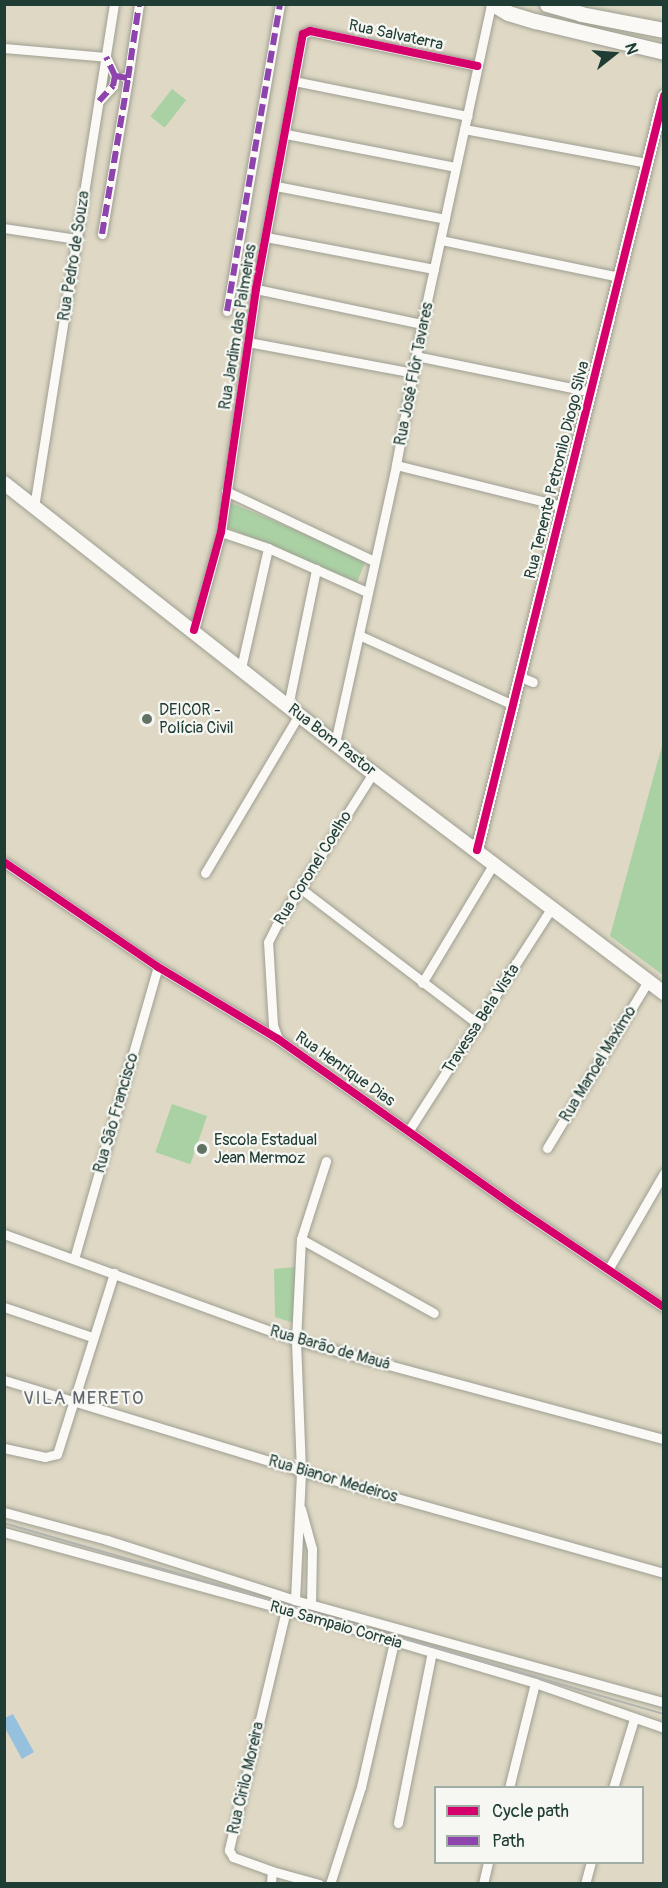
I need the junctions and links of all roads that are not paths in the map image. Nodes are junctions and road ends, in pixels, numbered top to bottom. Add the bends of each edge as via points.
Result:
1 (114, 4) edge
2 (139, 4) edge
3 (280, 4) edge
4 (492, 4) edge
5 (547, 4) edge
6 (663, 30) edge
7 (310, 31) joint
8 (4, 48) edge
9 (663, 52) edge
10 (106, 57) junction
11 (477, 66) junction
12 (115, 76) junction
13 (128, 78) junction
14 (294, 81) junction
15 (663, 96) edge
16 (99, 101) junction
17 (466, 116) junction
18 (464, 129) junction
19 (286, 134) junction
20 (648, 163) junction
21 (455, 167) junction
22 (276, 186) junction
23 (445, 219) junction
24 (4, 228) edge
25 (102, 234) dead end
26 (266, 237) junction
27 (77, 238) junction
28 (441, 240) junction
29 (434, 269) junction
30 (619, 277) junction
31 (256, 289) junction
32 (227, 310) dead end
33 (422, 324) junction
34 (248, 342) junction
35 (416, 356) junction
36 (413, 373) junction
37 (591, 392) junction
38 (396, 465) junction
39 (4, 483) edge
40 (226, 491) junction
41 (562, 506) junction
42 (34, 507) junction
43 (220, 532) junction
44 (268, 548) junction
45 (374, 561) junction
46 (316, 569) junction
47 (367, 592) junction
48 (194, 630) junction
49 (358, 634) junction
50 (241, 668) junction
51 (518, 676) junction
52 (533, 682) dead end
53 (511, 704) junction
54 (294, 711) junction
55 (335, 743) junction
56 (373, 773) junction
57 (477, 850) junction
58 (4, 862) edge
59 (494, 863) junction
60 (205, 873) dead end
61 (300, 888) junction
62 (552, 907) junction
63 (158, 967) junction
64 (648, 981) junction
65 (422, 983) junction
66 (663, 993) edge
67 (479, 1025) junction
68 (278, 1039) junction
69 (409, 1131) junction
70 (548, 1148) dead end
71 (326, 1161) dead end
72 (663, 1173) edge
73 (4, 1234) edge
74 (301, 1239) junction
75 (74, 1259) junction
76 (609, 1268) junction
77 (114, 1273) junction
78 (4, 1307) edge
79 (663, 1307) edge
80 (434, 1313) dead end
81 (92, 1337) junction
82 (296, 1340) junction
83 (4, 1380) edge
84 (74, 1402) junction
85 (663, 1439) edge
86 (4, 1448) edge
87 (301, 1471) junction
88 (299, 1504) junction
89 (4, 1512) edge
90 (4, 1532) edge
91 (663, 1573) edge
92 (295, 1600) junction
93 (311, 1604) junction
94 (286, 1610) junction
95 (394, 1642) junction
96 (432, 1652) junction
97 (535, 1683) junction
98 (663, 1702) edge
99 (634, 1719) junction
100 (663, 1728) edge
101 (509, 1786) edge
102 (614, 1786) edge
103 (398, 1823) dead end
104 (488, 1864) edge
105 (591, 1864) edge
106 (272, 1871) junction
107 (290, 1880) edge
108 (271, 1884) edge
109 (319, 1884) edge
110 (330, 1884) edge
111 (483, 1884) edge
112 (585, 1884) edge

1 - 10 street, Rua Pedro de Souza
2 - 13 street
3 - 32 street
4 - 9 main road via 535,21
4 - 11 street, Rua José Flôr Tavares
5 - 6 main road
7 - 11 street, Rua Salvaterra
7 - 14 street, Rua Jardim das Palmeiras via 301,38
8 - 10 street
10 - 12 street
10 - 16 street, Rua Pedro de Souza
11 - 17 street, Rua José Flôr Tavares
12 - 13 street
12 - 16 street via 113,86
13 - 25 street
14 - 17 street
14 - 19 street, Rua Jardim das Palmeiras
15 - 20 street, Rua Tenente Petronilo Diogo Silva
16 - 27 street, Rua Pedro de Souza
17 - 18 street, Rua José Flôr Tavares
18 - 20 street
18 - 21 street, Rua José Flôr Tavares
19 - 21 street
19 - 22 street, Rua Jardim das Palmeiras
20 - 30 street, Rua Tenente Petronilo Diogo Silva
21 - 23 street, Rua José Flôr Tavares
22 - 23 street
22 - 26 street, Rua Jardim das Palmeiras
23 - 28 street, Rua José Flôr Tavares
24 - 27 street
26 - 29 street
26 - 31 street, Rua Jardim das Palmeiras
27 - 42 street, Rua Pedro de Souza
28 - 29 street, Rua José Flôr Tavares
28 - 30 street
29 - 33 street, Rua José Flôr Tavares
30 - 37 street, Rua Tenente Petronilo Diogo Silva
31 - 33 street
31 - 34 street, Rua Jardim das Palmeiras
33 - 35 street, Rua José Flôr Tavares
34 - 36 street
34 - 40 street, Rua Jardim das Palmeiras
35 - 36 street, Rua José Flôr Tavares
35 - 37 street
36 - 38 street, Rua José Flôr Tavares
37 - 41 street, Rua Tenente Petronilo Diogo Silva
38 - 41 street
38 - 45 street, Rua José Flôr Tavares
39 - 42 main road, Rua Bom Pastor
40 - 43 street, Rua Jardim das Palmeiras
40 - 45 street
41 - 51 street, Rua Tenente Petronilo Diogo Silva
42 - 48 main road, Rua Bom Pastor
43 - 44 street
43 - 48 street, Rua Jardim das Palmeiras
44 - 46 street
44 - 50 street
45 - 47 street, Rua José Flôr Tavares
46 - 47 street
46 - 54 street
47 - 49 street, Rua José Flôr Tavares
48 - 50 main road, Rua Bom Pastor
49 - 53 street
49 - 55 street, Rua José Flôr Tavares
50 - 54 main road, Rua Bom Pastor
51 - 52 street
51 - 53 street, Rua Tenente Petronilo Diogo Silva
53 - 57 street, Rua Tenente Petronilo Diogo Silva
54 - 55 main road, Rua Bom Pastor
54 - 60 street
55 - 56 main road, Rua Bom Pastor
56 - 57 main road, Rua Bom Pastor
56 - 61 street, Rua Coronel Coelho
57 - 59 main road, Rua Bom Pastor
58 - 63 street, Rua Henrique Dias
59 - 62 main road, Rua Bom Pastor
59 - 65 street
61 - 65 street
61 - 68 street, Rua Coronel Coelho via 268,942 273,1025
62 - 64 main road, Rua Bom Pastor
62 - 67 street, Travessa Bela Vista
63 - 68 street, Rua Henrique Dias
63 - 75 street, Rua São Francisco
64 - 66 main road, Rua Bom Pastor
64 - 70 street, Rua Manoel Maximo
65 - 67 street
67 - 69 street, Travessa Bela Vista
68 - 69 street, Rua Henrique Dias
69 - 76 street, Rua Henrique Dias
71 - 74 street
72 - 76 street
73 - 75 street, Rua Barão de Mauá
74 - 80 street
74 - 82 street
75 - 77 street, Rua Barão de Mauá
76 - 79 street, Rua Henrique Dias
77 - 81 street
77 - 82 street, Rua Barão de Mauá
78 - 81 street
81 - 84 street
82 - 85 street, Rua Barão de Mauá
82 - 87 street
83 - 84 street, Rua Bianor Medeiros
84 - 86 street via 57,1453 45,1457
84 - 87 street, Rua Bianor Medeiros
87 - 88 street
87 - 91 street, Rua Bianor Medeiros
88 - 92 street
88 - 93 street via 312,1549
89 - 92 street, Rua Sampaio Correia via 107,1540
90 - 94 street, Rua Sampaio Correia
92 - 93 street, Rua Sampaio Correia
93 - 98 street, Rua Sampaio Correia
94 - 95 street, Rua Sampaio Correia
94 - 106 street, Rua Cirilo Moreira via 229,1850 233,1857
95 - 96 street, Rua Sampaio Correia
95 - 110 street via 361,1786
96 - 97 street, Rua Sampaio Correia
96 - 103 street
97 - 99 street, Rua Sampaio Correia
97 - 101 street
99 - 100 street, Rua Sampaio Correia
99 - 102 street
104 - 111 street
105 - 112 street
106 - 107 street, Rua Cirilo Moreira
106 - 108 street
107 - 109 street, Rua Cirilo Moreira

